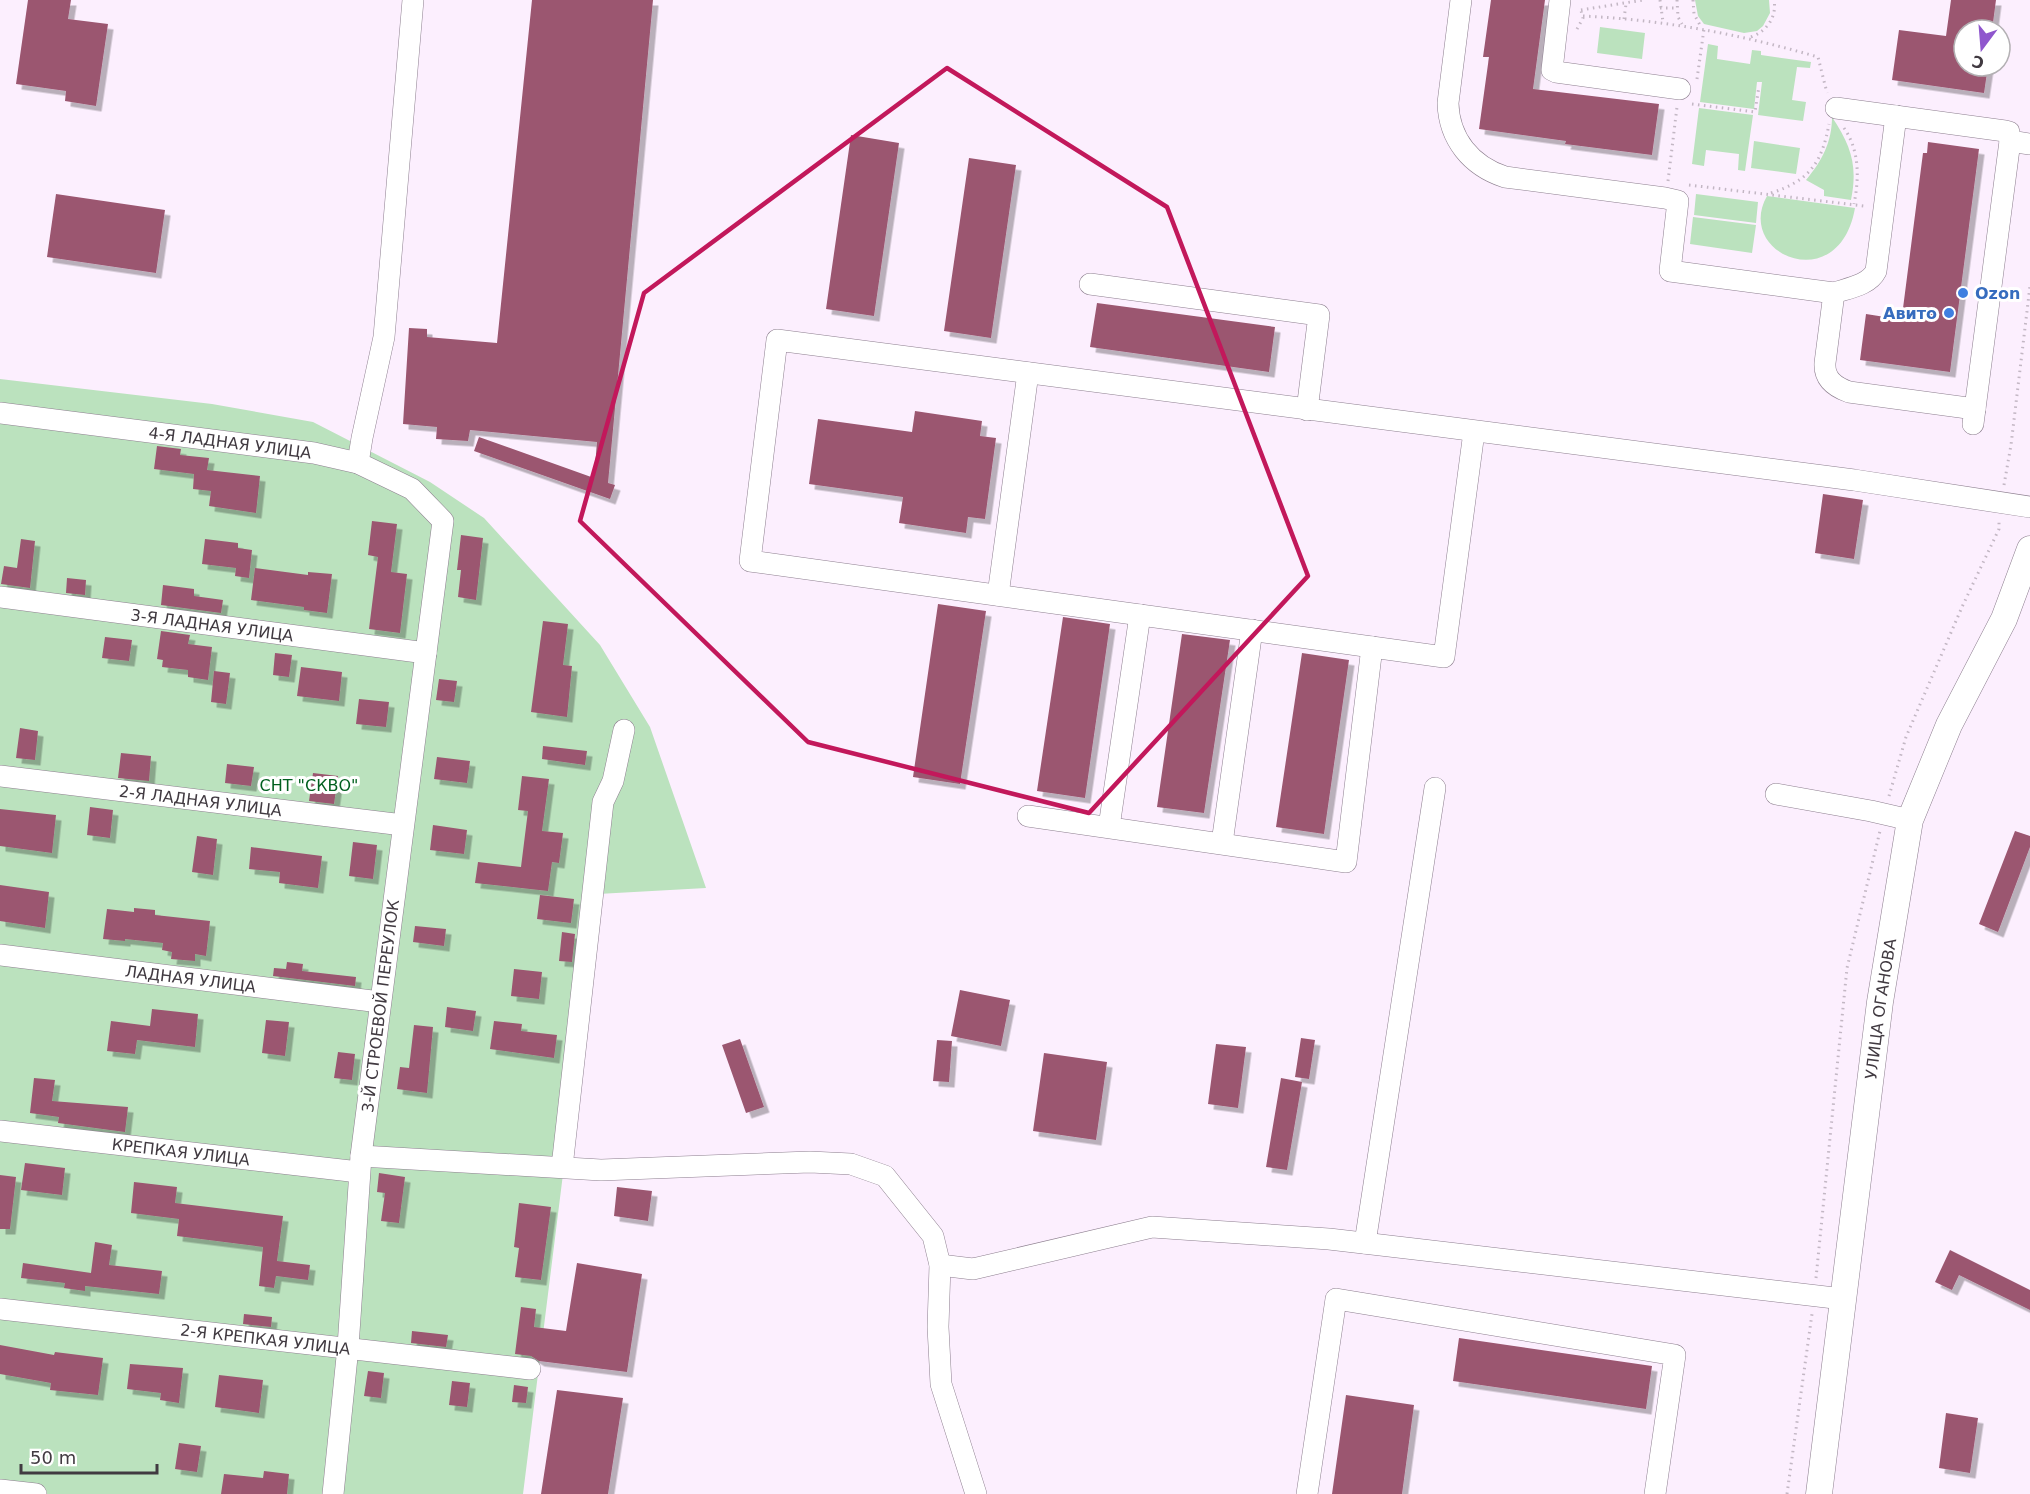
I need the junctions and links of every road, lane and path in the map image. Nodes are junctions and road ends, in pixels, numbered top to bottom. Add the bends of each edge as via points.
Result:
1 (413, 0) edge
2 (1461, 0) edge
3 (1560, 0) edge
4 (1643, 0) edge
5 (1660, 0) edge
6 (1677, 0) edge
7 (1693, 0) edge
8 (1774, 0) edge
9 (1626, 4) junction
10 (1660, 8) junction
11 (1676, 8) junction
12 (1581, 10) dead end
13 (1582, 16) dead end
14 (1624, 19) junction
15 (1663, 22) junction
16 (1683, 25) junction
17 (1703, 28) junction
18 (1749, 38) junction
19 (1760, 86) dead end
20 (1688, 92) junction
21 (1694, 105) junction
22 (1833, 111) junction
23 (1896, 116) junction
24 (2020, 143) edge
25 (1689, 185) dead end
26 (1670, 188) junction
27 (1772, 194) junction
28 (1854, 204) junction
29 (1884, 208) junction
30 (1090, 284) dead end
31 (1834, 293) junction
32 (1028, 373) junction
33 (1307, 410) junction
34 (0, 414) edge
35 (1474, 432) junction
36 (358, 463) junction
37 (2030, 507) edge
38 (443, 520) joint
39 (2030, 549) edge
40 (998, 595) junction
41 (0, 597) edge
42 (1140, 615) junction
43 (1252, 630) junction
44 (1372, 647) junction
45 (426, 653) junction
46 (624, 730) dead end
47 (0, 776) edge
48 (1435, 788) dead end
49 (1776, 794) dead end
50 (1028, 816) dead end
51 (1910, 820) junction
52 (404, 825) junction
53 (1108, 827) junction
54 (1222, 843) junction
55 (0, 955) edge
56 (380, 1002) junction
57 (0, 1131) edge
58 (360, 1164) junction
59 (561, 1167) junction
60 (1365, 1243) junction
61 (940, 1265) junction
62 (1843, 1299) junction
63 (0, 1309) edge
64 (348, 1347) junction
65 (530, 1369) dead end
66 (0, 1490) edge
67 (36, 1494) edge
68 (333, 1494) edge
69 (976, 1494) edge
70 (1306, 1494) edge
71 (1655, 1494) edge
72 (1819, 1494) edge

1 - 36 lane via 384,338
2 - 26 lane via 1448,119 1461,146 1481,165 1505,177
3 - 20 lane via 1552,70
4 - 9 path
5 - 10 path
6 - 11 path
7 - 17 path via 1694,14
8 - 18 path via 1774,16 1759,34
9 - 12 path
9 - 14 path
10 - 11 path
10 - 15 path
11 - 16 path
13 - 14 path
14 - 15 path
15 - 16 path
16 - 17 path
17 - 18 path
17 - 20 path
18 - 22 path via 1818,57
19 - 21 path via 1755,112
20 - 21 path
20 - 21 path
20 - 26 path
22 - 23 lane
22 - 27 path via 1820,157 1811,170 1796,184
22 - 28 path via 1848,134 1858,168
23 - 24 lane via 2005,131
23 - 29 lane
24 - 31 lane via 1974,416 1835,386 1825,369
25 - 27 path
26 - 31 lane via 1679,205 1670,271
27 - 28 path
28 - 29 path
29 - 31 lane via 1873,278
30 - 33 lane via 1319,315
32 - 33 lane
32 - 40 lane
32 - 40 lane via 777,340 750,561
33 - 35 lane
34 - 36 lane, 4-Я ЛАДНАЯ УЛИЦА via 314,453
35 - 37 lane via 1854,480
35 - 44 lane via 1444,657
36 - 38 lane, 4-Я ЛАДНАЯ УЛИЦА via 412,489
38 - 45 lane, 3-Й СТРОЕВОЙ ПЕРЕУЛОК
39 - 51 main road, УЛИЦА ОГАНОВА via 2004,619 1949,725
40 - 42 lane
41 - 45 lane, 3-Я ЛАДНАЯ УЛИЦА
42 - 43 lane
42 - 53 lane
43 - 44 lane
43 - 54 lane
44 - 54 lane via 1346,862
45 - 52 lane, 3-Й СТРОЕВОЙ ПЕРЕУЛОК
46 - 59 lane via 613,781 603,802
47 - 52 lane, 2-Я ЛАДНАЯ УЛИЦА
48 - 60 lane
49 - 51 lane
50 - 53 lane
51 - 62 main road, УЛИЦА ОГАНОВА via 1880,1002
52 - 56 lane, 3-Й СТРОЕВОЙ ПЕРЕУЛОК
53 - 54 lane
55 - 56 lane, ЛАДНАЯ УЛИЦА
56 - 58 lane, 3-Й СТРОЕВОЙ ПЕРЕУЛОК
57 - 58 lane, КРЕПКАЯ УЛИЦА
58 - 59 lane, КРЕПКАЯ УЛИЦА
58 - 64 lane, 3-Й СТРОЕВОЙ ПЕРЕУЛОК
59 - 61 lane, КРЕПКАЯ УЛИЦА via 601,1170 850,1164 885,1176 933,1236
60 - 61 lane via 1152,1227 973,1269
60 - 62 lane
61 - 69 lane, КРЕПКАЯ УЛИЦА via 941,1384
62 - 72 main road, УЛИЦА ОГАНОВА
63 - 64 lane, 2-Я КРЕПКАЯ УЛИЦА
64 - 65 lane, 2-Я КРЕПКАЯ УЛИЦА
64 - 68 lane, 3-Й СТРОЕВОЙ ПЕРЕУЛОК
66 - 67 lane
70 - 71 lane via 1336,1299 1675,1355

